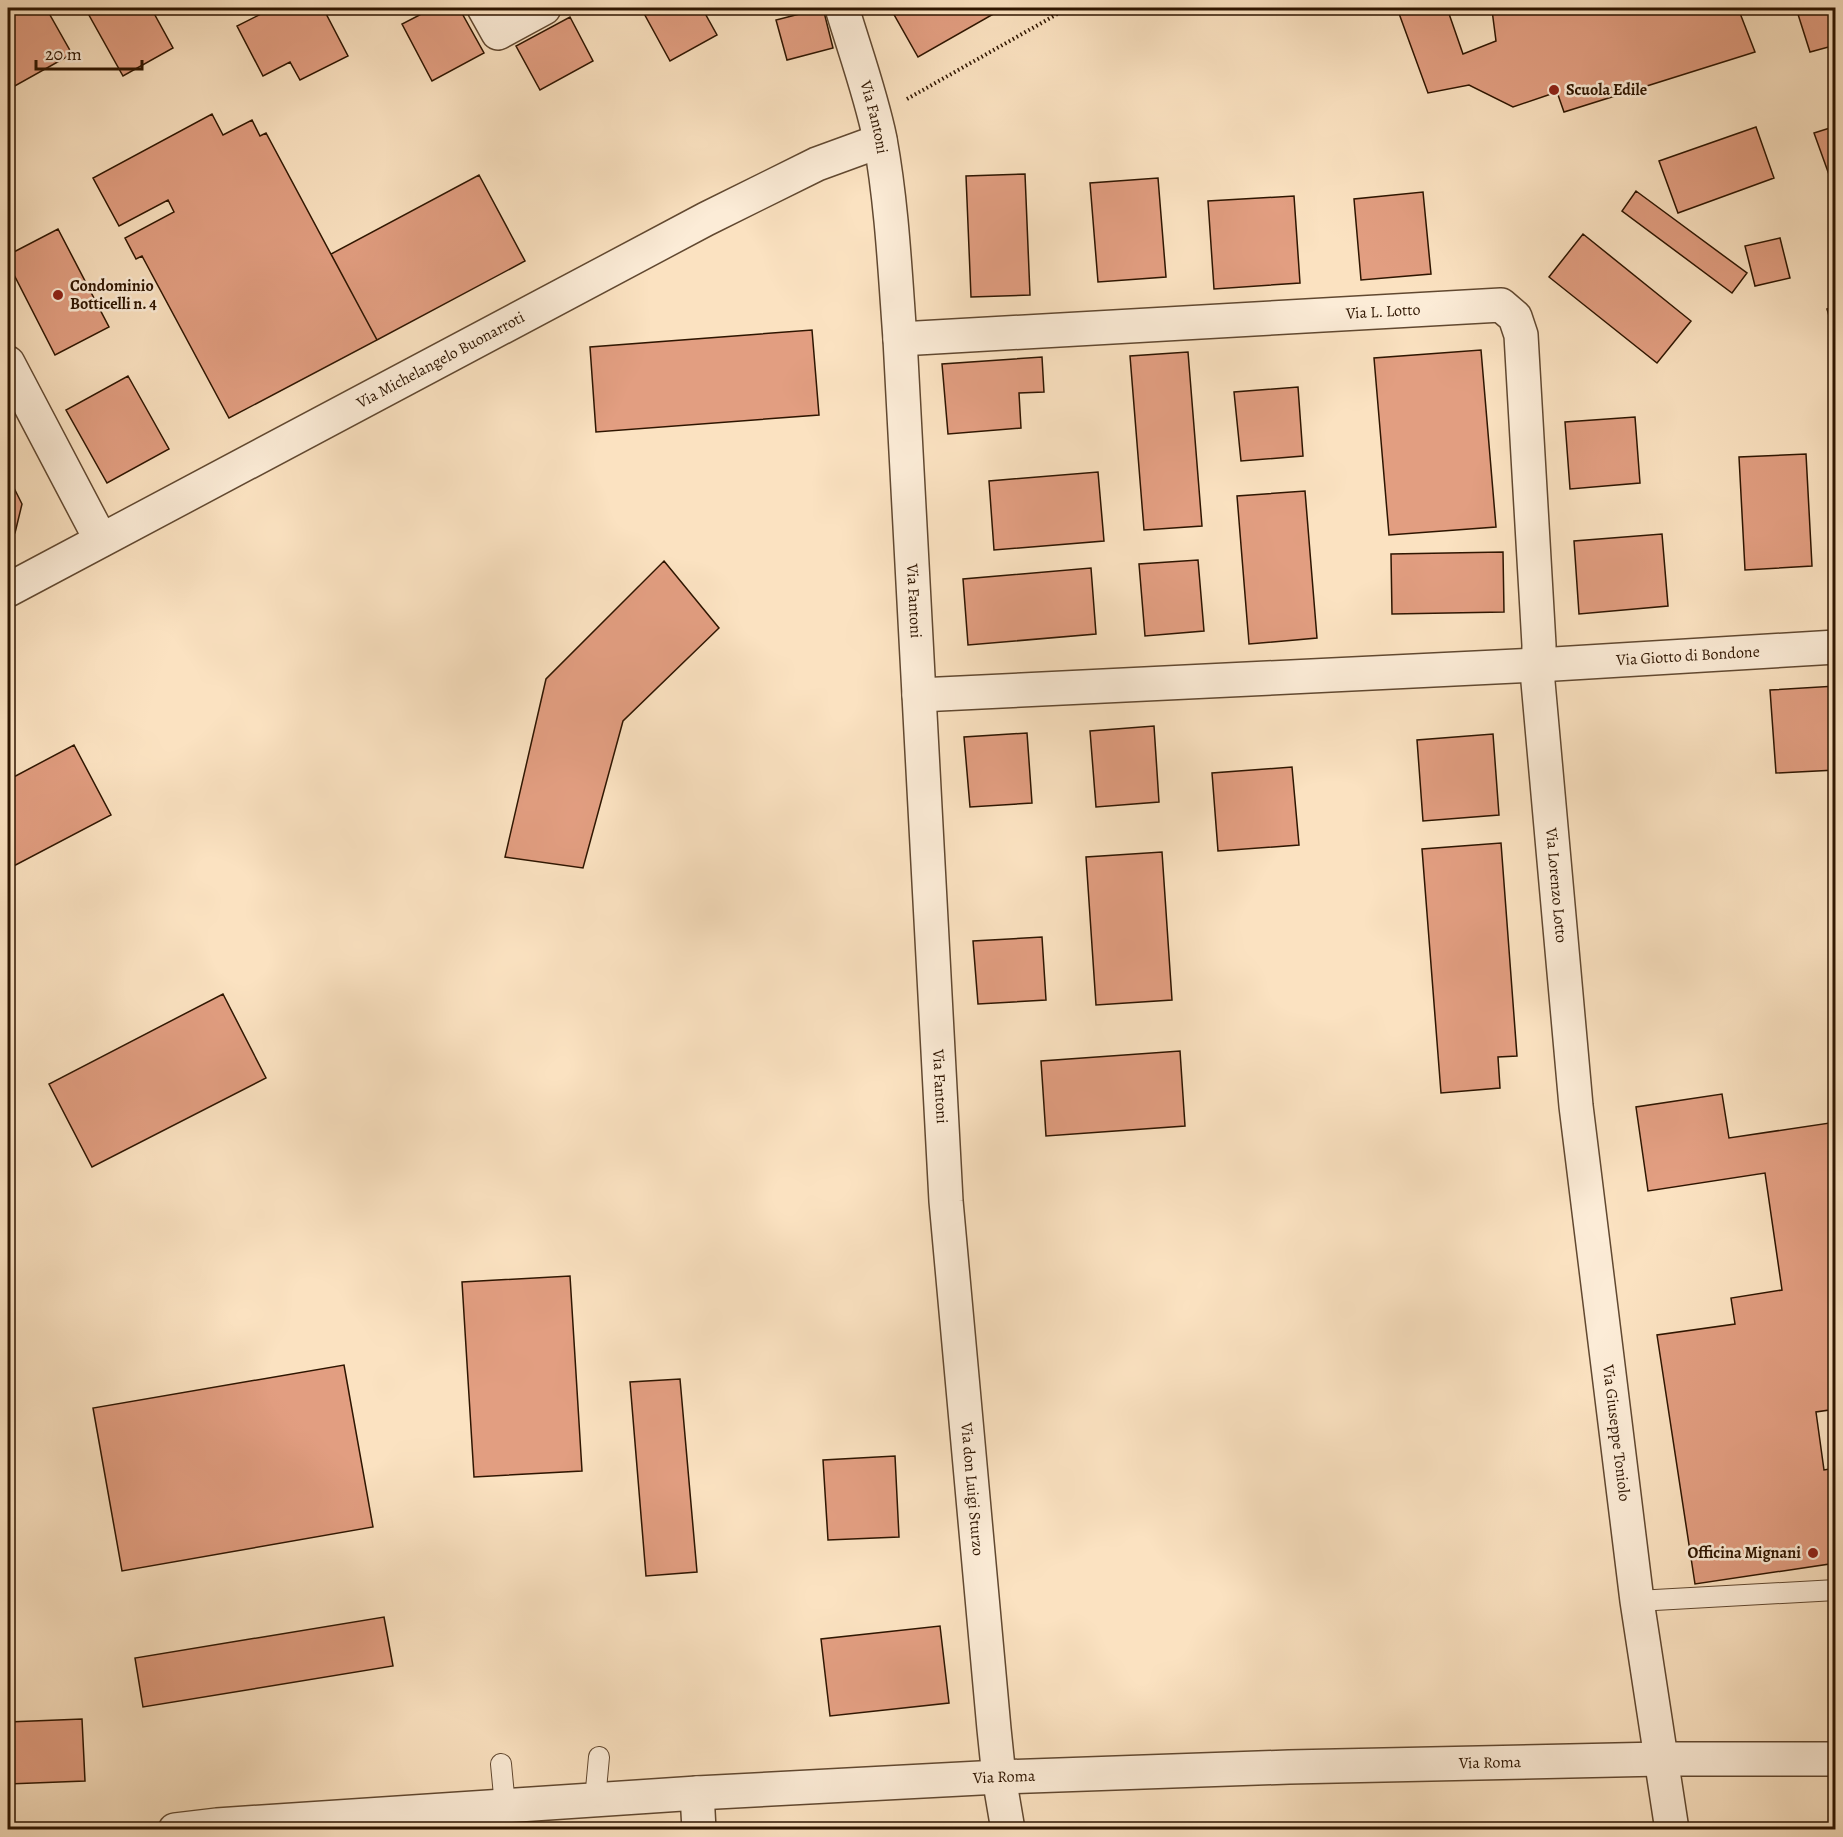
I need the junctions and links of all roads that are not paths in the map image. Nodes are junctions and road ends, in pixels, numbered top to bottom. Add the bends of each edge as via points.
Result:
1 (484, 8) edge
2 (544, 8) edge
3 (842, 8) edge
4 (878, 129) junction
5 (900, 339) junction
6 (8, 363) edge
7 (101, 540) junction
8 (8, 590) edge
9 (1836, 647) edge
10 (1538, 665) junction
11 (919, 695) junction
12 (1576, 1106) joint
13 (946, 1201) joint
14 (1836, 1590) edge
15 (1637, 1601) junction
16 (599, 1756) dead end
17 (1661, 1759) junction
18 (1836, 1759) edge
19 (501, 1764) dead end
20 (999, 1777) junction
21 (697, 1793) junction
22 (595, 1800) junction
23 (505, 1806) junction
24 (407, 1821) edge
25 (177, 1829) edge
26 (699, 1830) edge
27 (1008, 1830) edge
28 (1672, 1830) edge

1 - 2 street via 498,33
3 - 4 street, Via Fantoni
4 - 5 street, Via Fantoni via 893,242
4 - 7 street, Via Michelangelo Buonarroti
5 - 10 street, Via L. Lotto via 1501,305 1515,317 1521,335
5 - 11 street, Via Fantoni
6 - 7 street
7 - 8 street, Via Michelangelo Buonarroti
9 - 10 street, Via Giotto di Bondone
10 - 11 street, Via Giotto di Bondone
10 - 12 street, Via Lorenzo Lotto
11 - 13 street, Via Fantoni
12 - 15 street, Via Giuseppe Toniolo
13 - 20 street, Via don Luigi Sturzo
14 - 15 lane
15 - 17 street, Via Giuseppe Toniolo
16 - 22 lane
17 - 18 street, Via Roma
17 - 20 street, Via Roma
17 - 28 street, Via Giuseppe Toniolo
19 - 23 lane
20 - 21 street, Via Roma
20 - 27 street, Via don Luigi Sturzo
21 - 22 street, Via Roma
21 - 26 street
22 - 23 street, Via Roma
23 - 24 street, Via Roma
24 - 25 street, Via Roma

